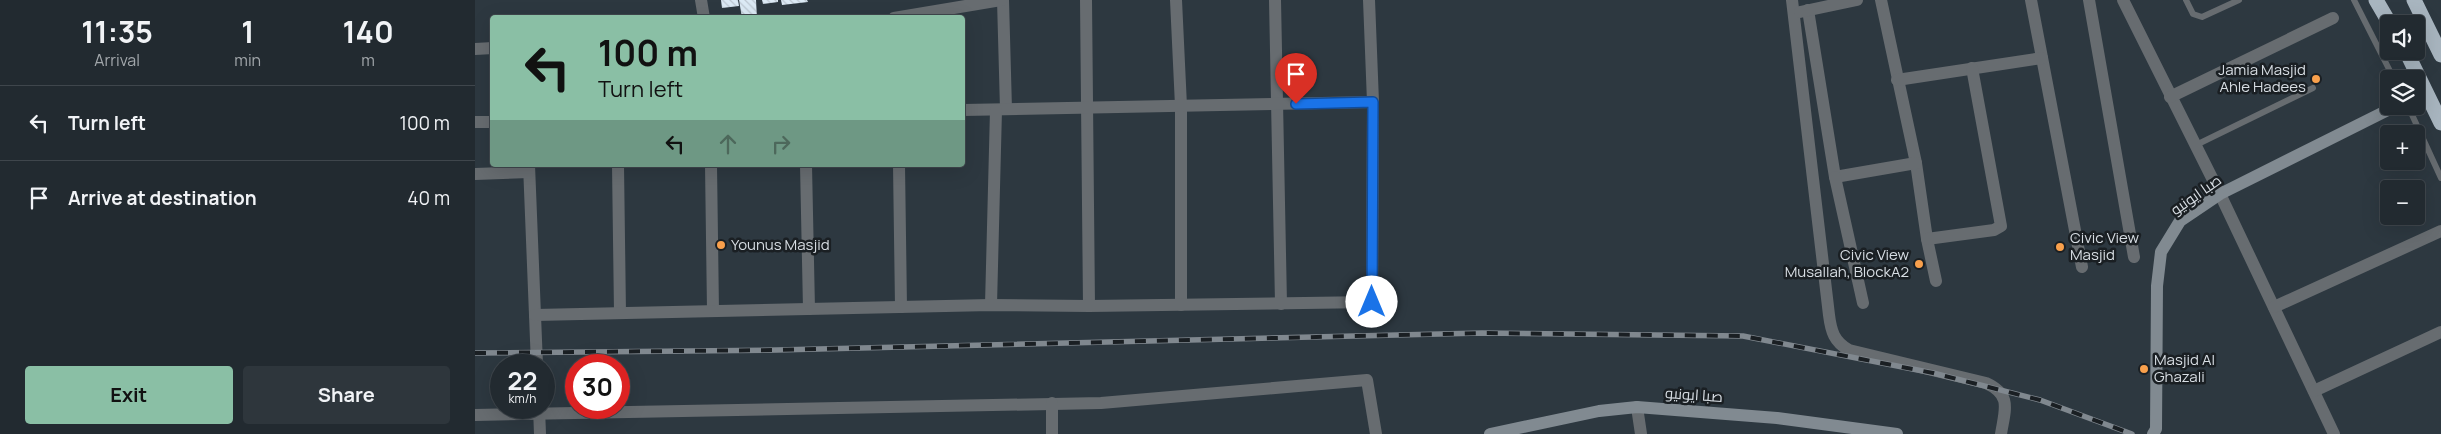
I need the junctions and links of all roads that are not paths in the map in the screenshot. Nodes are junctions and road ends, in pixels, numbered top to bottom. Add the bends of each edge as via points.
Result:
1 (701, 0) edge
2 (1002, 0) edge
3 (1086, 0) edge
4 (1176, 0) edge
5 (1275, 0) edge
6 (1369, 0) edge
7 (1792, 0) edge
8 (1857, 0) edge
9 (1881, 0) edge
10 (2031, 0) edge
11 (2089, 0) edge
12 (2123, 0) edge
13 (2186, 0) edge
14 (2239, 0) edge
15 (2354, 0) edge
16 (2376, 0) edge
17 (2381, 0) edge
18 (2414, 0) edge
19 (2422, 0) edge
20 (1808, 10) junction
21 (1793, 13) junction
22 (704, 15) edge
23 (925, 15) edge
24 (2385, 15) edge
25 (2387, 15) edge
26 (2333, 18) dead end
27 (490, 48) edge
28 (475, 49) edge
29 (2439, 52) edge
30 (2042, 58) junction
31 (1973, 68) junction
32 (2389, 70) edge
33 (1897, 80) junction
34 (2313, 88) dead end
35 (2170, 97) junction
36 (2425, 101) edge
37 (1373, 102) junction
38 (1277, 104) junction
39 (1181, 106) junction
40 (1088, 108) junction
41 (1001, 109) junction
42 (965, 110) edge
43 (2380, 114) edge
44 (2411, 115) edge
45 (475, 122) edge
46 (490, 122) edge
47 (2441, 123) edge
48 (2195, 145) junction
49 (1916, 163) junction
50 (617, 167) edge
51 (711, 167) edge
52 (806, 167) edge
53 (899, 167) edge
54 (529, 168) edge
55 (475, 174) edge
56 (1835, 178) junction
57 (2441, 178) edge
58 (2220, 194) junction
59 (2441, 231) edge
60 (1927, 239) junction
61 (2134, 257) dead end
62 (2082, 267) dead end
63 (1936, 281) dead end
64 (1863, 303) dead end
65 (1281, 304) junction
66 (991, 305) junction
67 (1181, 305) junction
68 (1089, 306) junction
69 (901, 307) junction
70 (2274, 307) junction
71 (809, 309) junction
72 (713, 311) junction
73 (621, 313) junction
74 (535, 315) junction
75 (2441, 332) edge
76 (537, 354) edge
77 (2314, 391) junction
78 (1052, 404) junction
79 (1637, 407) junction
80 (555, 410) edge
81 (490, 414) edge
82 (475, 415) edge
83 (539, 419) edge
84 (540, 434) edge
85 (1052, 434) edge
86 (1376, 434) edge
87 (1490, 434) edge
88 (1641, 434) edge
89 (1897, 434) edge
90 (2001, 434) edge
91 (2153, 434) edge
92 (2334, 434) edge

1 - 22 street
2 - 23 street
2 - 41 street
3 - 40 street
4 - 39 street
5 - 38 street
6 - 37 street
7 - 21 street
8 - 20 street
9 - 33 street
10 - 30 street
11 - 61 street
12 - 35 street
13 - 14 lane via 2193,14 2202,17
15 - 32 lane
16 - 24 highway
17 - 25 highway
18 - 29 highway
19 - 29 highway
20 - 21 street
20 - 56 street
21 - 90 street via 1829,314 1835,338 1849,350 1997,388 2006,405
26 - 35 street
27 - 28 street
30 - 31 street
30 - 62 street
31 - 33 street
31 - 60 street via 2001,226 1994,230
33 - 49 street
34 - 48 lane
35 - 48 street
36 - 47 highway
37 - 38 street
37 - 65 street via 1372,302
38 - 39 street
38 - 65 street
39 - 40 street
39 - 67 street
40 - 41 street
40 - 68 street
41 - 42 street
41 - 66 street
43 - 58 main road, صبا ایونیو
44 - 57 lane
45 - 46 street
48 - 58 street
49 - 56 street
49 - 60 street
50 - 73 street
51 - 72 street
52 - 71 street
53 - 69 street
54 - 55 street
54 - 74 street
56 - 64 street
58 - 70 street
58 - 91 main road, صبا ایونیو via 2180,222 2161,252 2157,286 2156,429
59 - 70 street
60 - 63 street
65 - 67 street
66 - 68 street
66 - 69 street
67 - 68 street
69 - 71 street
70 - 77 street
71 - 72 street
72 - 73 street
73 - 74 street
74 - 76 street
75 - 77 street
77 - 92 street
78 - 80 street
78 - 85 street
78 - 86 street via 1188,397 1367,380
79 - 87 main road, صبا ایونیو via 1599,411
79 - 88 street
79 - 89 main road, صبا ایونیو via 1767,417
81 - 82 street
83 - 84 street

